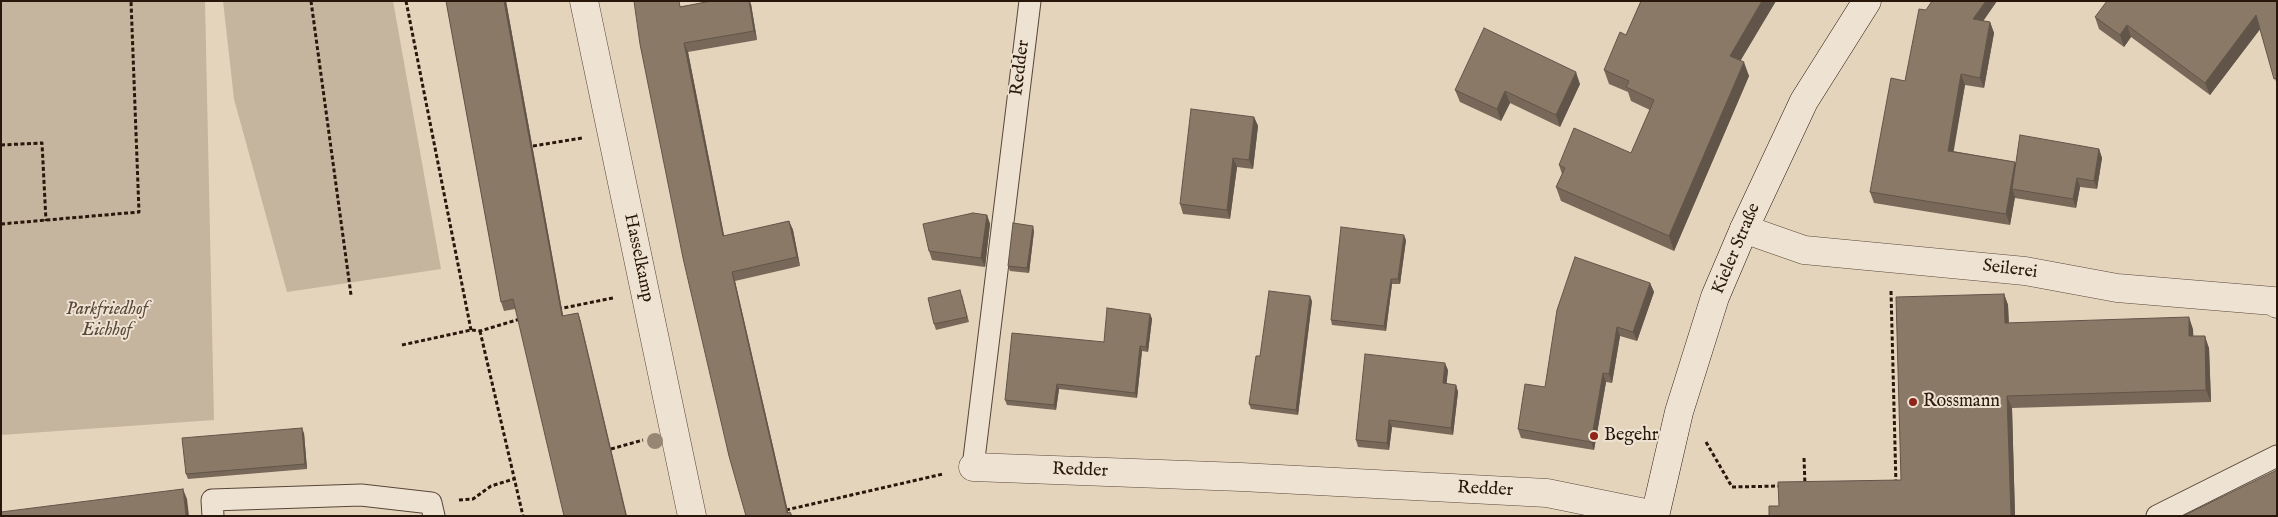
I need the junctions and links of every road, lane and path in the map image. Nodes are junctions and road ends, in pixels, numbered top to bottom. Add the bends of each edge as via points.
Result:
1 (131, 1) edge
2 (311, 1) edge
3 (406, 1) edge
4 (584, 1) edge
5 (1030, 1) edge
6 (1867, 1) edge
7 (612, 133) junction
8 (1, 145) edge
9 (532, 146) edge
10 (46, 221) junction
11 (1, 224) edge
12 (1744, 229) junction
13 (645, 292) junction
14 (351, 295) dead end
15 (2277, 304) edge
16 (557, 309) edge
17 (1892, 311) dead end
18 (522, 318) edge
19 (471, 330) junction
20 (480, 331) junction
21 (402, 346) dead end
22 (1675, 432) junction
23 (2277, 456) edge
24 (1804, 458) dead end
25 (973, 467) junction
26 (1896, 470) junction
27 (1905, 470) edge
28 (515, 479) junction
29 (1887, 483) edge
30 (1896, 483) junction
31 (1805, 485) junction
32 (1814, 485) edge
33 (1786, 486) edge
34 (1796, 486) edge
35 (1897, 492) edge
36 (1805, 493) edge
37 (432, 510) edge
38 (784, 511) edge
39 (1655, 515) edge
40 (213, 516) edge
41 (524, 516) edge
42 (692, 516) edge
43 (2157, 516) edge

1 - 10 path via 139,212
2 - 14 path
3 - 19 path
4 - 7 street, Hasselkamp
5 - 25 lane, Redder
6 - 12 street, Kieler Straße via 1804,101
7 - 9 path
7 - 13 street, Hasselkamp
8 - 10 path via 42,143
10 - 11 path
12 - 15 street, Seilerei via 1804,250 2025,271 2117,288 2273,301
12 - 22 street, Kieler Straße via 1715,297
13 - 16 path
13 - 42 street, Hasselkamp
17 - 26 path
18 - 20 path
19 - 20 path
19 - 21 path
20 - 28 path
22 - 33 path via 1704,438 1732,487
22 - 39 street, Kieler Straße
23 - 43 lane
24 - 31 path
25 - 38 path
25 - 39 street, Redder via 1241,476 1547,493
26 - 27 path
26 - 30 path
28 - 37 path via 491,486 473,499
28 - 41 path
29 - 30 path
30 - 35 path
31 - 32 path
31 - 34 path
31 - 36 path
37 - 40 lane via 360,495 212,500

